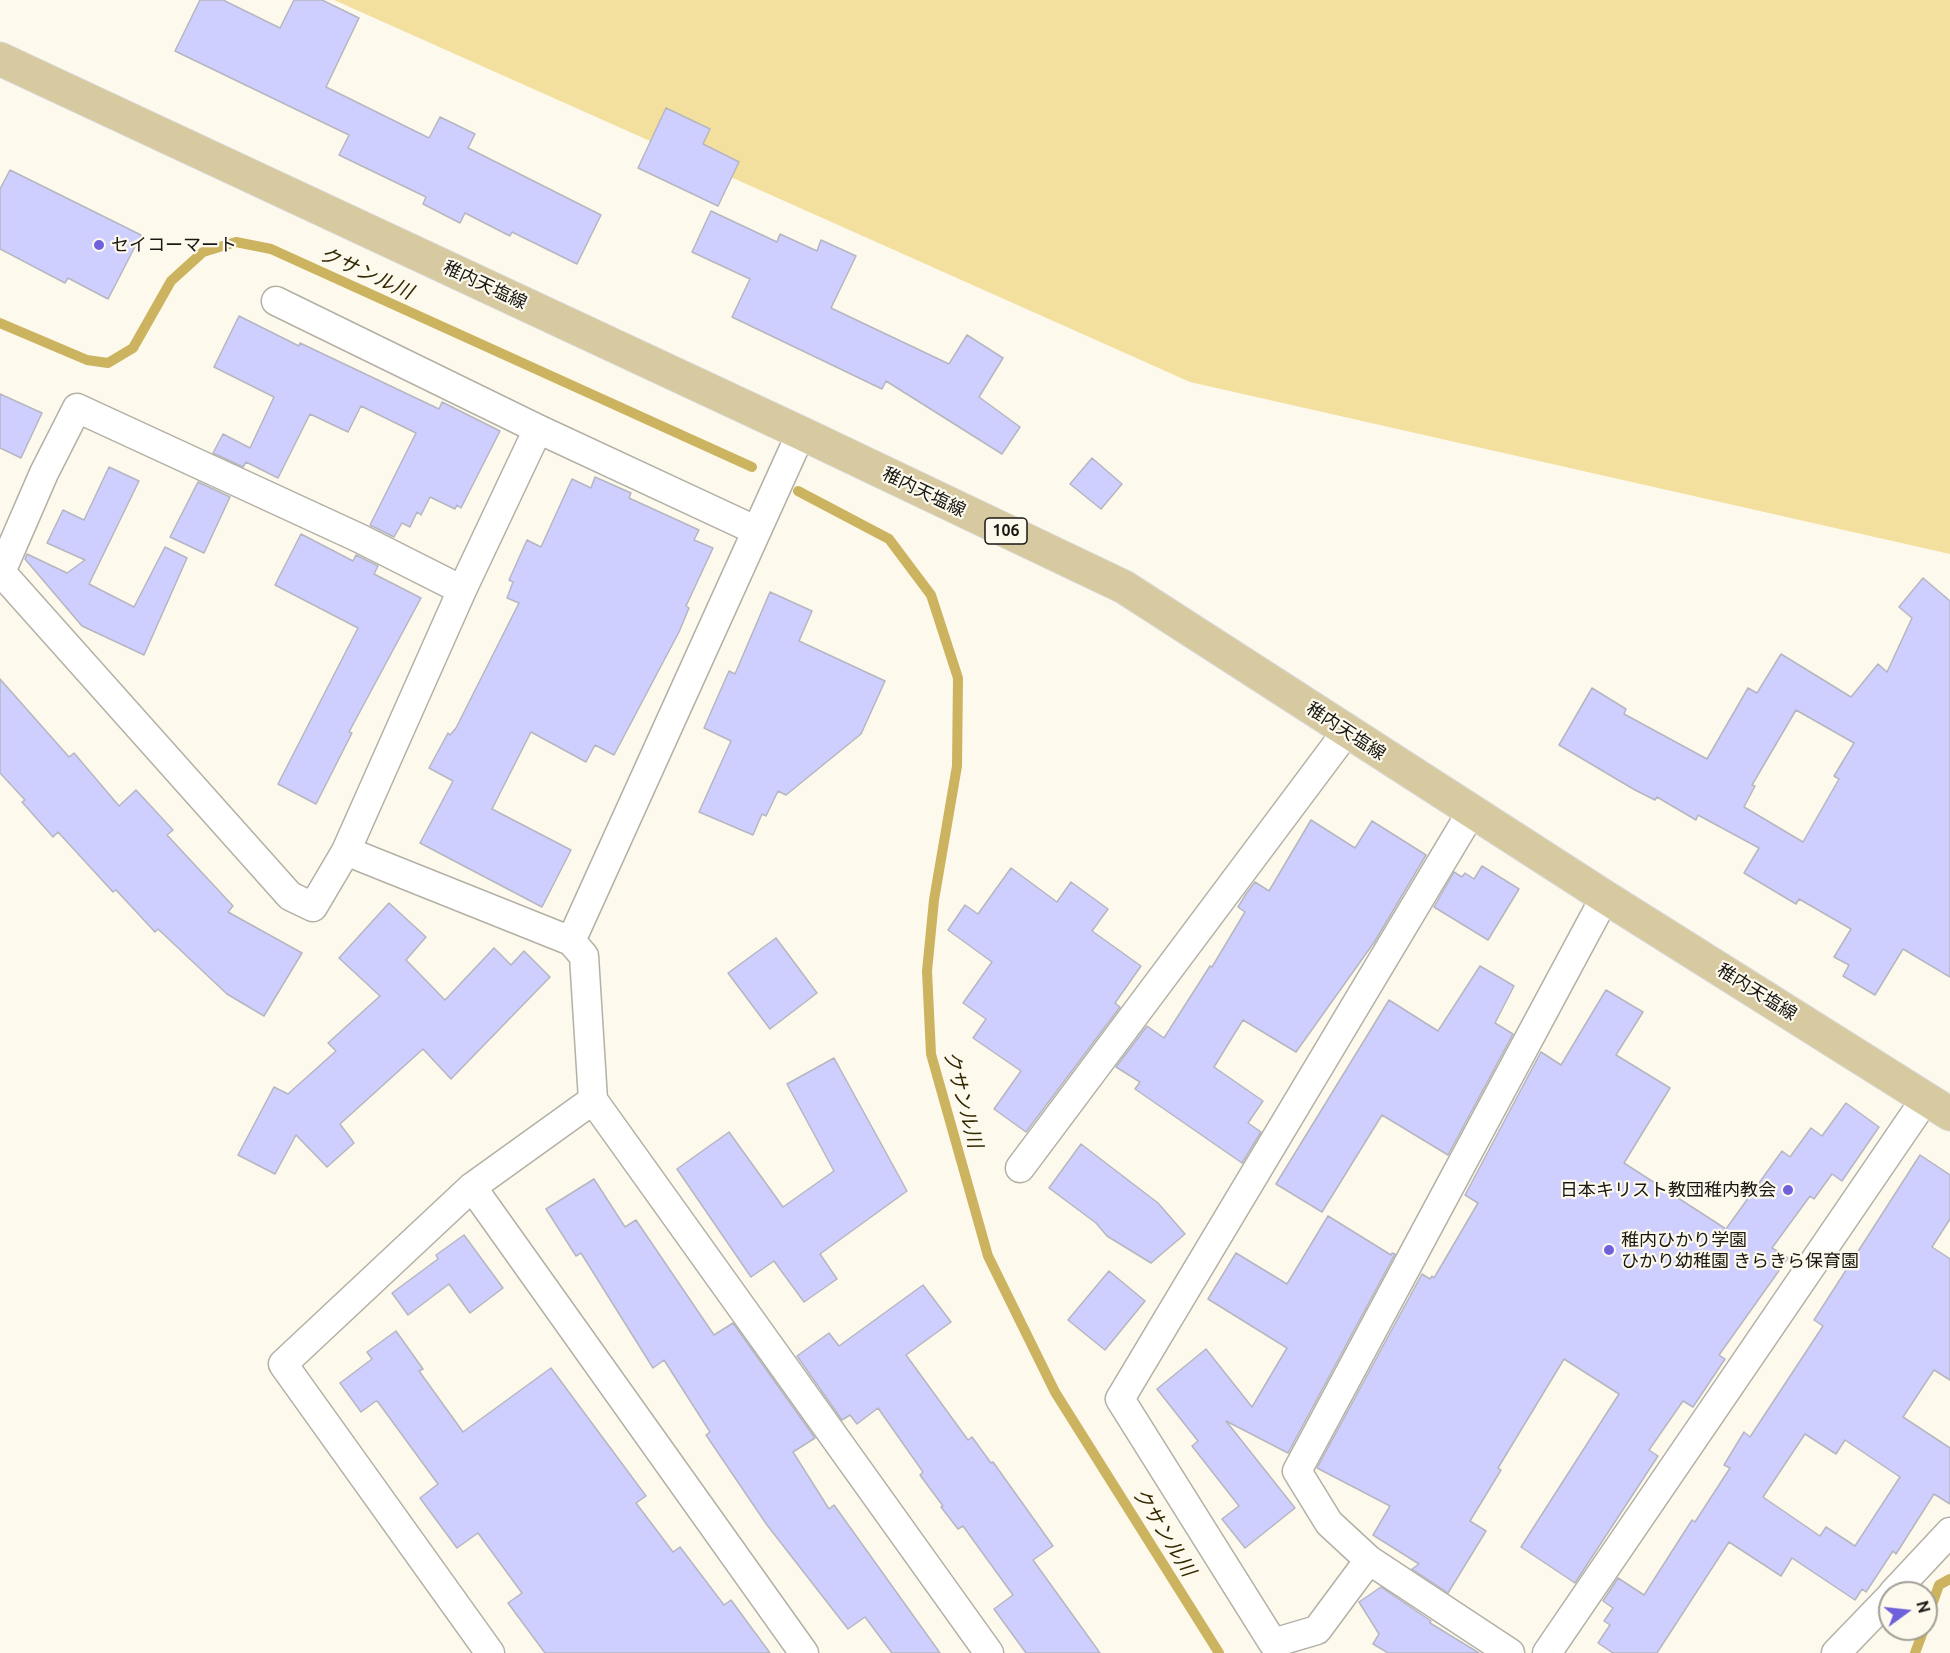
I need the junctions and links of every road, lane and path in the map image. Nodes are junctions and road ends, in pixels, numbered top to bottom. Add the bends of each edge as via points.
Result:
1 (0, 59) edge
2 (276, 301) dead end
3 (538, 429) junction
4 (801, 432) junction
5 (755, 530) junction
6 (462, 590) junction
7 (1347, 731) junction
8 (1472, 812) junction
9 (346, 851) junction
10 (1605, 897) junction
11 (571, 941) junction
12 (593, 1100) junction
13 (1938, 1106) edge
14 (1020, 1168) dead end
15 (472, 1187) junction
16 (1950, 1532) edge
17 (1369, 1560) junction
18 (1904, 1581) edge
19 (1878, 1609) edge
20 (490, 1653) edge
21 (804, 1653) edge
22 (989, 1653) edge
23 (1510, 1653) edge
24 (1547, 1653) edge
25 (1836, 1653) edge

1 - 4 main road, 稚内天塩線 / 106
2 - 3 street
3 - 5 street
3 - 6 street
4 - 5 street
4 - 7 main road, 稚内天塩線 / 106 via 1124,587
5 - 11 street
6 - 9 street
6 - 9 street via 77,408 44,473 2,572 290,896 312,907
7 - 8 main road, 稚内天塩線 / 106
7 - 14 street
8 - 10 main road, 稚内天塩線 / 106
8 - 17 street via 1120,1399 1273,1643 1317,1630
9 - 11 street
10 - 13 main road, 稚内天塩線 / 106
10 - 17 street via 1297,1471 1329,1523
11 - 12 street via 584,956
12 - 15 street
12 - 22 street
13 - 24 street
15 - 20 street via 283,1364
15 - 21 street
16 - 18 street
17 - 23 street
19 - 25 street

